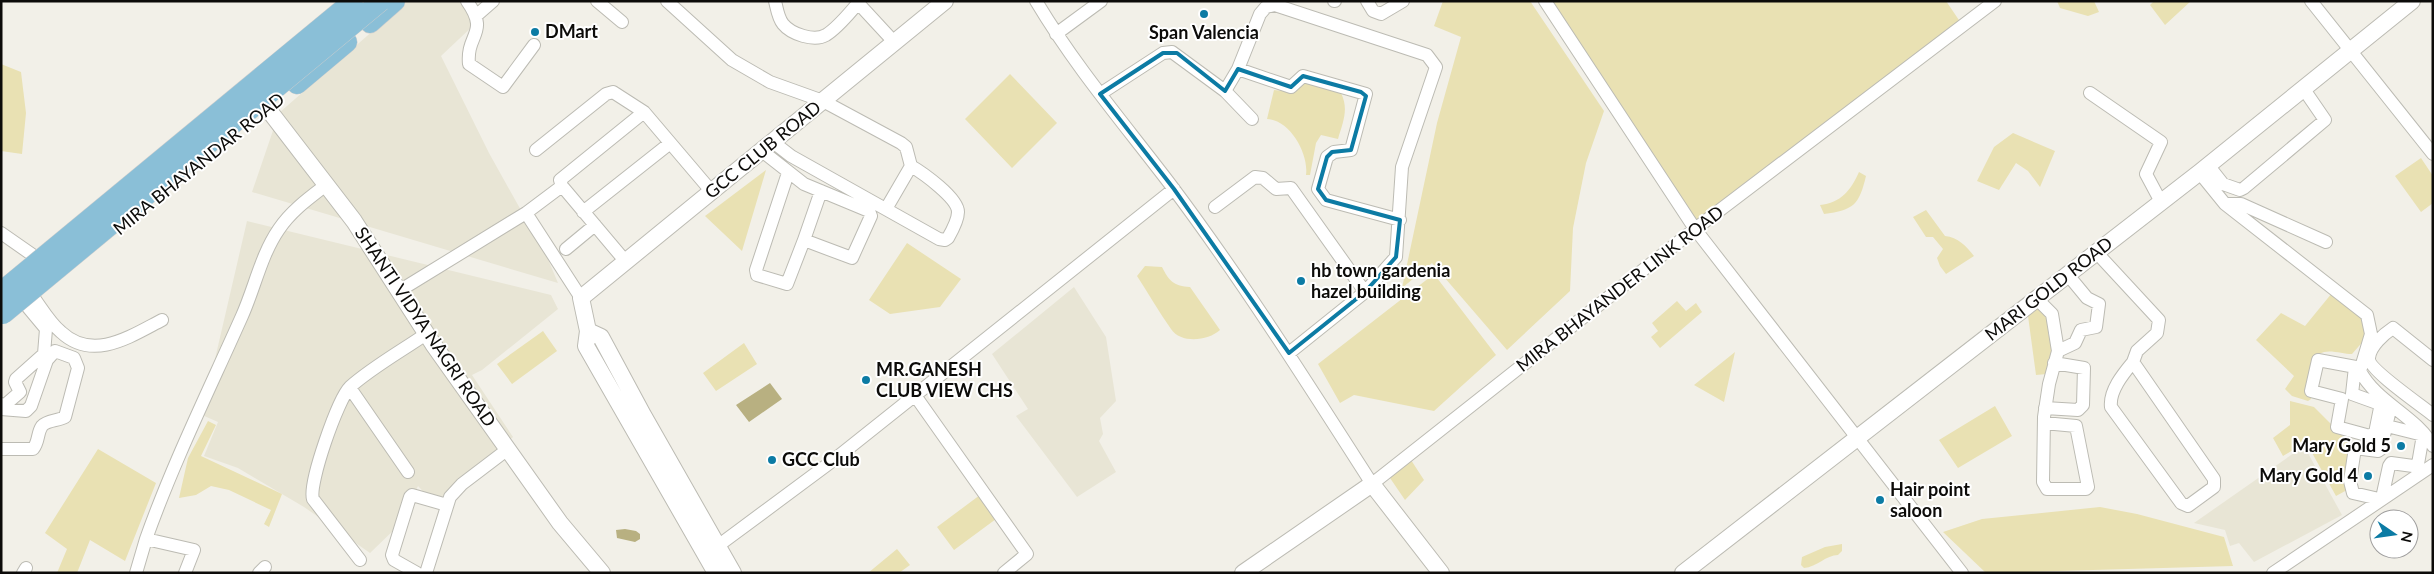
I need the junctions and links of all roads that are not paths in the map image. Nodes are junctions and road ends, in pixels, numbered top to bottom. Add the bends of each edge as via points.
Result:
1 (345, 1) edge
2 (353, 1) edge
3 (381, 1) edge
4 (394, 1) edge
5 (467, 1) edge
6 (493, 1) edge
7 (597, 1) edge
8 (775, 1) edge
9 (945, 1) edge
10 (1036, 1) edge
11 (1101, 1) edge
12 (1367, 1) edge
13 (1403, 1) edge
14 (1545, 1) edge
15 (1994, 1) edge
16 (2311, 1) edge
17 (2412, 1) edge
18 (859, 2) edge
19 (673, 3) edge
20 (477, 15) junction
21 (622, 22) dead end
22 (1056, 34) junction
23 (895, 42) junction
24 (534, 45) dead end
25 (2349, 49) junction
26 (1238, 69) junction
27 (247, 82) junction
28 (2302, 88) junction
29 (1225, 91) junction
30 (2090, 92) dead end
31 (1100, 94) junction
32 (823, 101) junction
33 (268, 108) junction
34 (644, 112) junction
35 (1252, 119) dead end
36 (670, 144) junction
37 (767, 147) junction
38 (536, 150) dead end
39 (2433, 154) edge
40 (911, 166) junction
41 (2204, 168) junction
42 (788, 173) junction
43 (326, 185) junction
44 (562, 186) junction
45 (1174, 189) junction
46 (821, 191) junction
47 (712, 192) junction
48 (2161, 202) junction
49 (2225, 204) junction
50 (1215, 207) dead end
51 (886, 209) junction
52 (584, 212) junction
53 (526, 213) junction
54 (1400, 220) junction
55 (595, 225) junction
56 (1695, 229) junction
57 (1, 233) edge
58 (804, 240) junction
59 (2326, 242) dead end
60 (566, 249) dead end
61 (2096, 252) junction
62 (34, 256) junction
63 (626, 262) junction
64 (2068, 275) junction
65 (1, 284) edge
66 (399, 291) junction
67 (1, 292) edge
68 (1365, 292) junction
69 (581, 298) junction
70 (2037, 299) junction
71 (30, 302) junction
72 (2, 318) edge
73 (162, 320) dead end
74 (426, 334) junction
75 (1289, 353) junction
76 (2056, 357) junction
77 (2433, 360) edge
78 (2133, 362) junction
79 (2358, 367) junction
80 (350, 388) junction
81 (914, 394) junction
82 (1, 404) edge
83 (2382, 404) junction
84 (29, 408) junction
85 (2045, 408) junction
86 (1, 409) edge
87 (2433, 415) edge
88 (2044, 423) junction
89 (45, 424) junction
90 (2387, 426) junction
91 (1858, 438) junction
92 (2433, 446) edge
93 (1, 449) edge
94 (508, 449) junction
95 (2433, 453) edge
96 (2390, 464) junction
97 (2429, 467) edge
98 (408, 472) dead end
99 (2408, 482) junction
100 (1372, 484) junction
101 (447, 505) junction
102 (146, 539) junction
103 (711, 550) junction
104 (360, 560) dead end
105 (136, 573) edge
106 (184, 573) edge
107 (417, 573) edge
108 (426, 573) edge
109 (602, 573) edge
110 (716, 573) edge
111 (733, 573) edge
112 (1004, 573) edge
113 (1243, 573) edge
114 (1441, 573) edge
115 (1683, 573) edge
116 (1962, 573) edge
117 (2273, 573) edge

1 - 27 main road, MIRA BHAYANDAR ROAD
2 - 67 main road, bridge
3 - 72 main road, bridge
4 - 33 main road, MIRA BHAYANDAR ROAD
5 - 20 street
6 - 20 street
7 - 21 street
8 - 18 street via 780,18 789,29 817,38 831,31
9 - 23 street, GCC CLUB ROAD
10 - 22 street
11 - 22 street
12 - 13 street via 1379,14
14 - 56 street
15 - 56 street, MIRA BHAYANDER LINK ROAD
16 - 25 street
17 - 25 street, MARI GOLD ROAD
18 - 23 street
19 - 32 street via 732,60 770,82
20 - 24 street via 479,26 468,52 470,64 503,87
22 - 31 street
23 - 32 street, GCC CLUB ROAD
25 - 28 street, MARI GOLD ROAD
25 - 39 street
26 - 29 street
26 - 54 street via 1292,87 1303,76 1365,94 1351,150 1334,152 1327,157 1318,189 1326,200
26 - 54 street via 1260,14 1266,7 1275,5 1427,55 1436,67 1402,167
27 - 33 street, SHANTI VIDYA NAGRI ROAD
27 - 62 main road, MIRA BHAYANDAR ROAD
28 - 41 street, MARI GOLD ROAD
28 - 41 street via 2325,120 2244,188 2240,190 2223,184
29 - 31 street via 1172,52
29 - 35 street
30 - 48 street via 2161,142 2146,174
31 - 45 street
32 - 37 street, GCC CLUB ROAD
32 - 40 street via 906,147
33 - 43 street, SHANTI VIDYA NAGRI ROAD
33 - 71 main road, MIRA BHAYANDAR ROAD
34 - 36 street
34 - 38 street via 609,92
34 - 44 street via 563,177 560,180
36 - 47 street
36 - 52 street
37 - 42 street
37 - 47 street, GCC CLUB ROAD
37 - 51 street via 791,156
40 - 51 street
40 - 51 street via 935,181 956,206 957,217 948,238 939,239
41 - 48 street, MARI GOLD ROAD
41 - 49 street
42 - 46 street
42 - 58 street via 757,275 787,284
43 - 66 street, SHANTI VIDYA NAGRI ROAD via 354,221
43 - 102 street via 293,213 269,246 248,304 162,492
44 - 52 street
44 - 53 street
45 - 75 street
45 - 81 street
46 - 58 street
46 - 58 street via 867,209 871,216 852,258
47 - 63 street, GCC CLUB ROAD
48 - 61 street, MARI GOLD ROAD
49 - 59 street via 2241,204
49 - 79 street via 2367,315 2371,334
50 - 68 street via 1255,177 1263,178 1276,189 1291,188
52 - 55 street
53 - 66 street
53 - 69 street
54 - 68 street via 1396,257
55 - 60 street
55 - 63 street
56 - 91 street
56 - 100 street, MIRA BHAYANDER LINK ROAD
57 - 62 street
61 - 64 street, MARI GOLD ROAD
61 - 78 street via 2159,320 2158,333 2137,351
62 - 65 main road, MIRA BHAYANDAR ROAD
63 - 69 street, GCC CLUB ROAD
64 - 70 street, MARI GOLD ROAD
64 - 76 street via 2087,298 2098,304 2096,327 2080,330 2075,343
66 - 74 street, SHANTI VIDYA NAGRI ROAD
68 - 75 street
69 - 103 street via 592,338
70 - 76 street via 2052,314
70 - 91 street, MARI GOLD ROAD
71 - 72 main road, MIRA BHAYANDAR ROAD
71 - 73 street via 61,333 94,345 111,345
71 - 82 street via 46,329 44,354 16,379 20,392
74 - 80 street
74 - 94 street, SHANTI VIDYA NAGRI ROAD
75 - 100 street
76 - 85 street
76 - 85 street via 2084,368 2083,405 2078,410
77 - 87 street via 2393,328 2372,349 2369,358 2384,377
78 - 78 street via 2214,479 2214,487 2188,506 2181,503 2111,407 2119,379
79 - 83 street
79 - 83 street via 2352,394
79 - 83 street via 2318,360 2311,391 2342,400 2338,427 2370,436 2375,433
80 - 98 street
80 - 104 street via 342,400 318,462 311,494
81 - 103 street via 835,459
81 - 112 street via 1028,554
83 - 90 street
83 - 92 street via 2425,433
84 - 86 street via 26,411
84 - 89 street
84 - 89 street via 47,360 55,352 74,358 78,368 65,417
85 - 88 street
88 - 88 street via 2076,426 2086,489 2047,489 2044,486
89 - 93 street via 32,449
90 - 96 street via 2423,435 2416,466
90 - 96 street via 2381,449 2356,448 2350,481 2353,492 2382,498
91 - 115 street, MARI GOLD ROAD
91 - 116 street
94 - 101 street via 455,490
94 - 109 street, SHANTI VIDYA NAGRI ROAD via 560,522
95 - 97 street
96 - 99 street
97 - 99 street
99 - 117 street
100 - 113 street, MIRA BHAYANDER LINK ROAD
100 - 114 street
101 - 107 street via 410,497 392,555 394,560
101 - 108 street
102 - 105 street
102 - 106 street via 194,550
103 - 110 street
103 - 111 street

